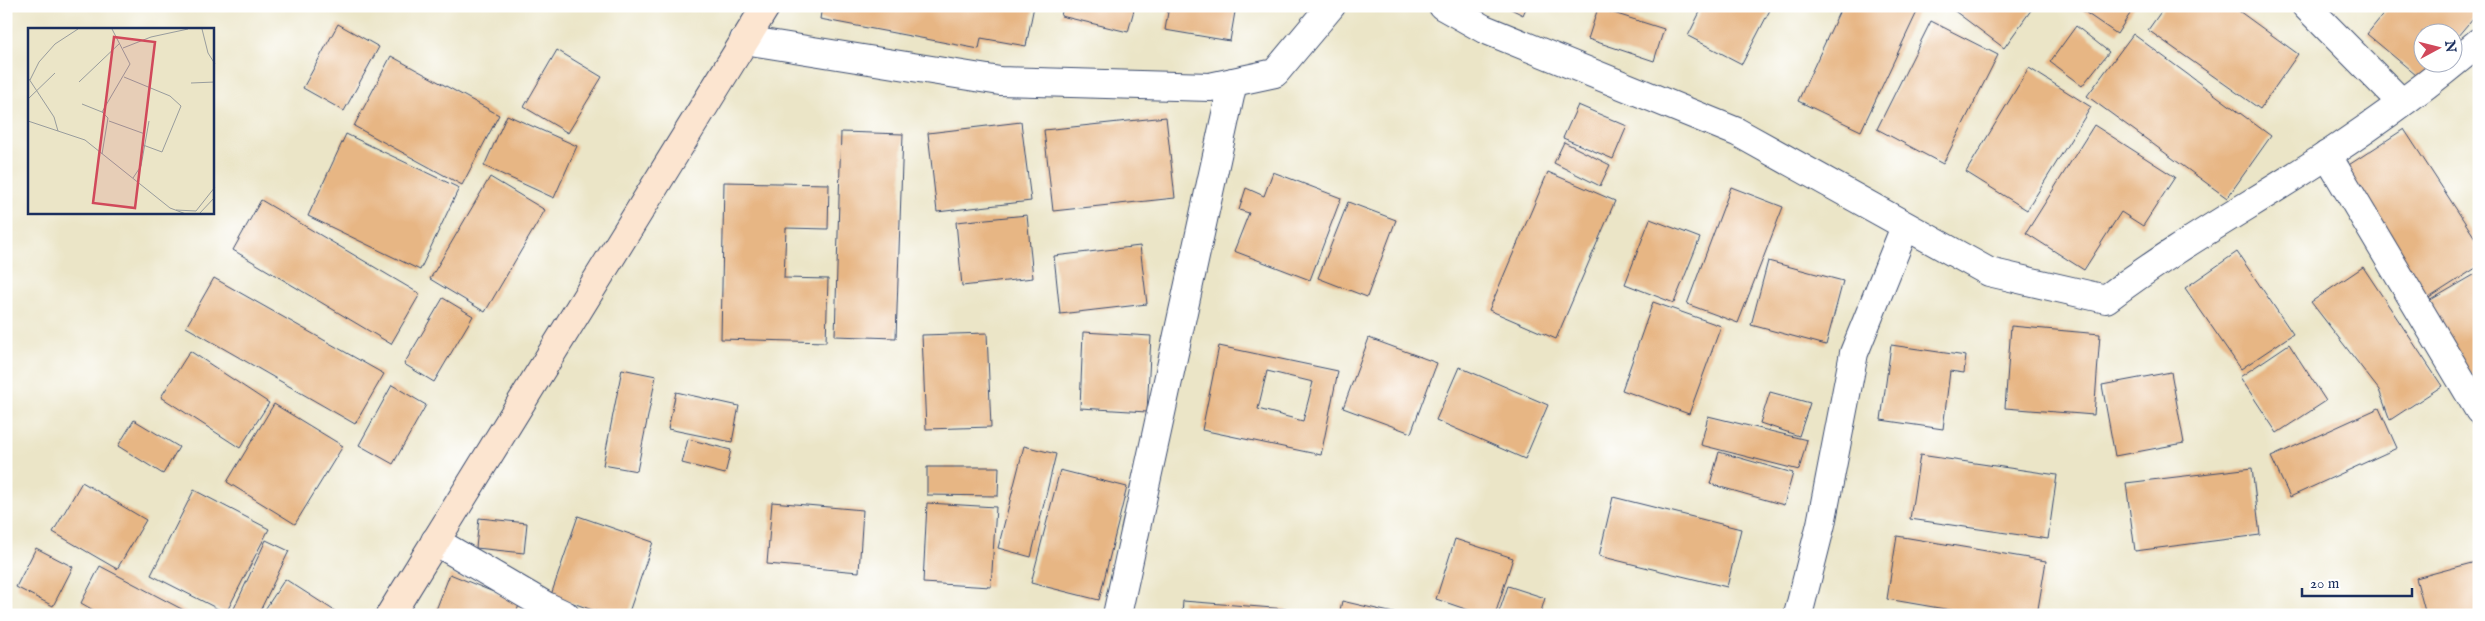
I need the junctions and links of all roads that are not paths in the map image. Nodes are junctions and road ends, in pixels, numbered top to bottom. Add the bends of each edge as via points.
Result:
1 (766, 6) edge
2 (1332, 6) edge
3 (1443, 6) edge
4 (2306, 6) edge
5 (744, 40) junction
6 (2479, 42) edge
7 (1233, 82) junction
8 (2401, 102) junction
9 (2327, 155) junction
10 (1904, 227) junction
11 (2479, 410) edge
12 (435, 541) junction
13 (390, 615) edge
14 (565, 615) edge
15 (1117, 615) edge
16 (1798, 615) edge

1 - 5 street
2 - 7 street via 1275,73
3 - 10 street via 1484,29 1737,132
4 - 8 street
5 - 7 street via 1000,81 1210,87
5 - 12 street
6 - 8 street
7 - 15 street
8 - 9 street
9 - 10 street via 2140,273 2106,299 1989,272
9 - 11 street
10 - 16 street via 1854,353 1821,524
12 - 13 street
12 - 14 street

